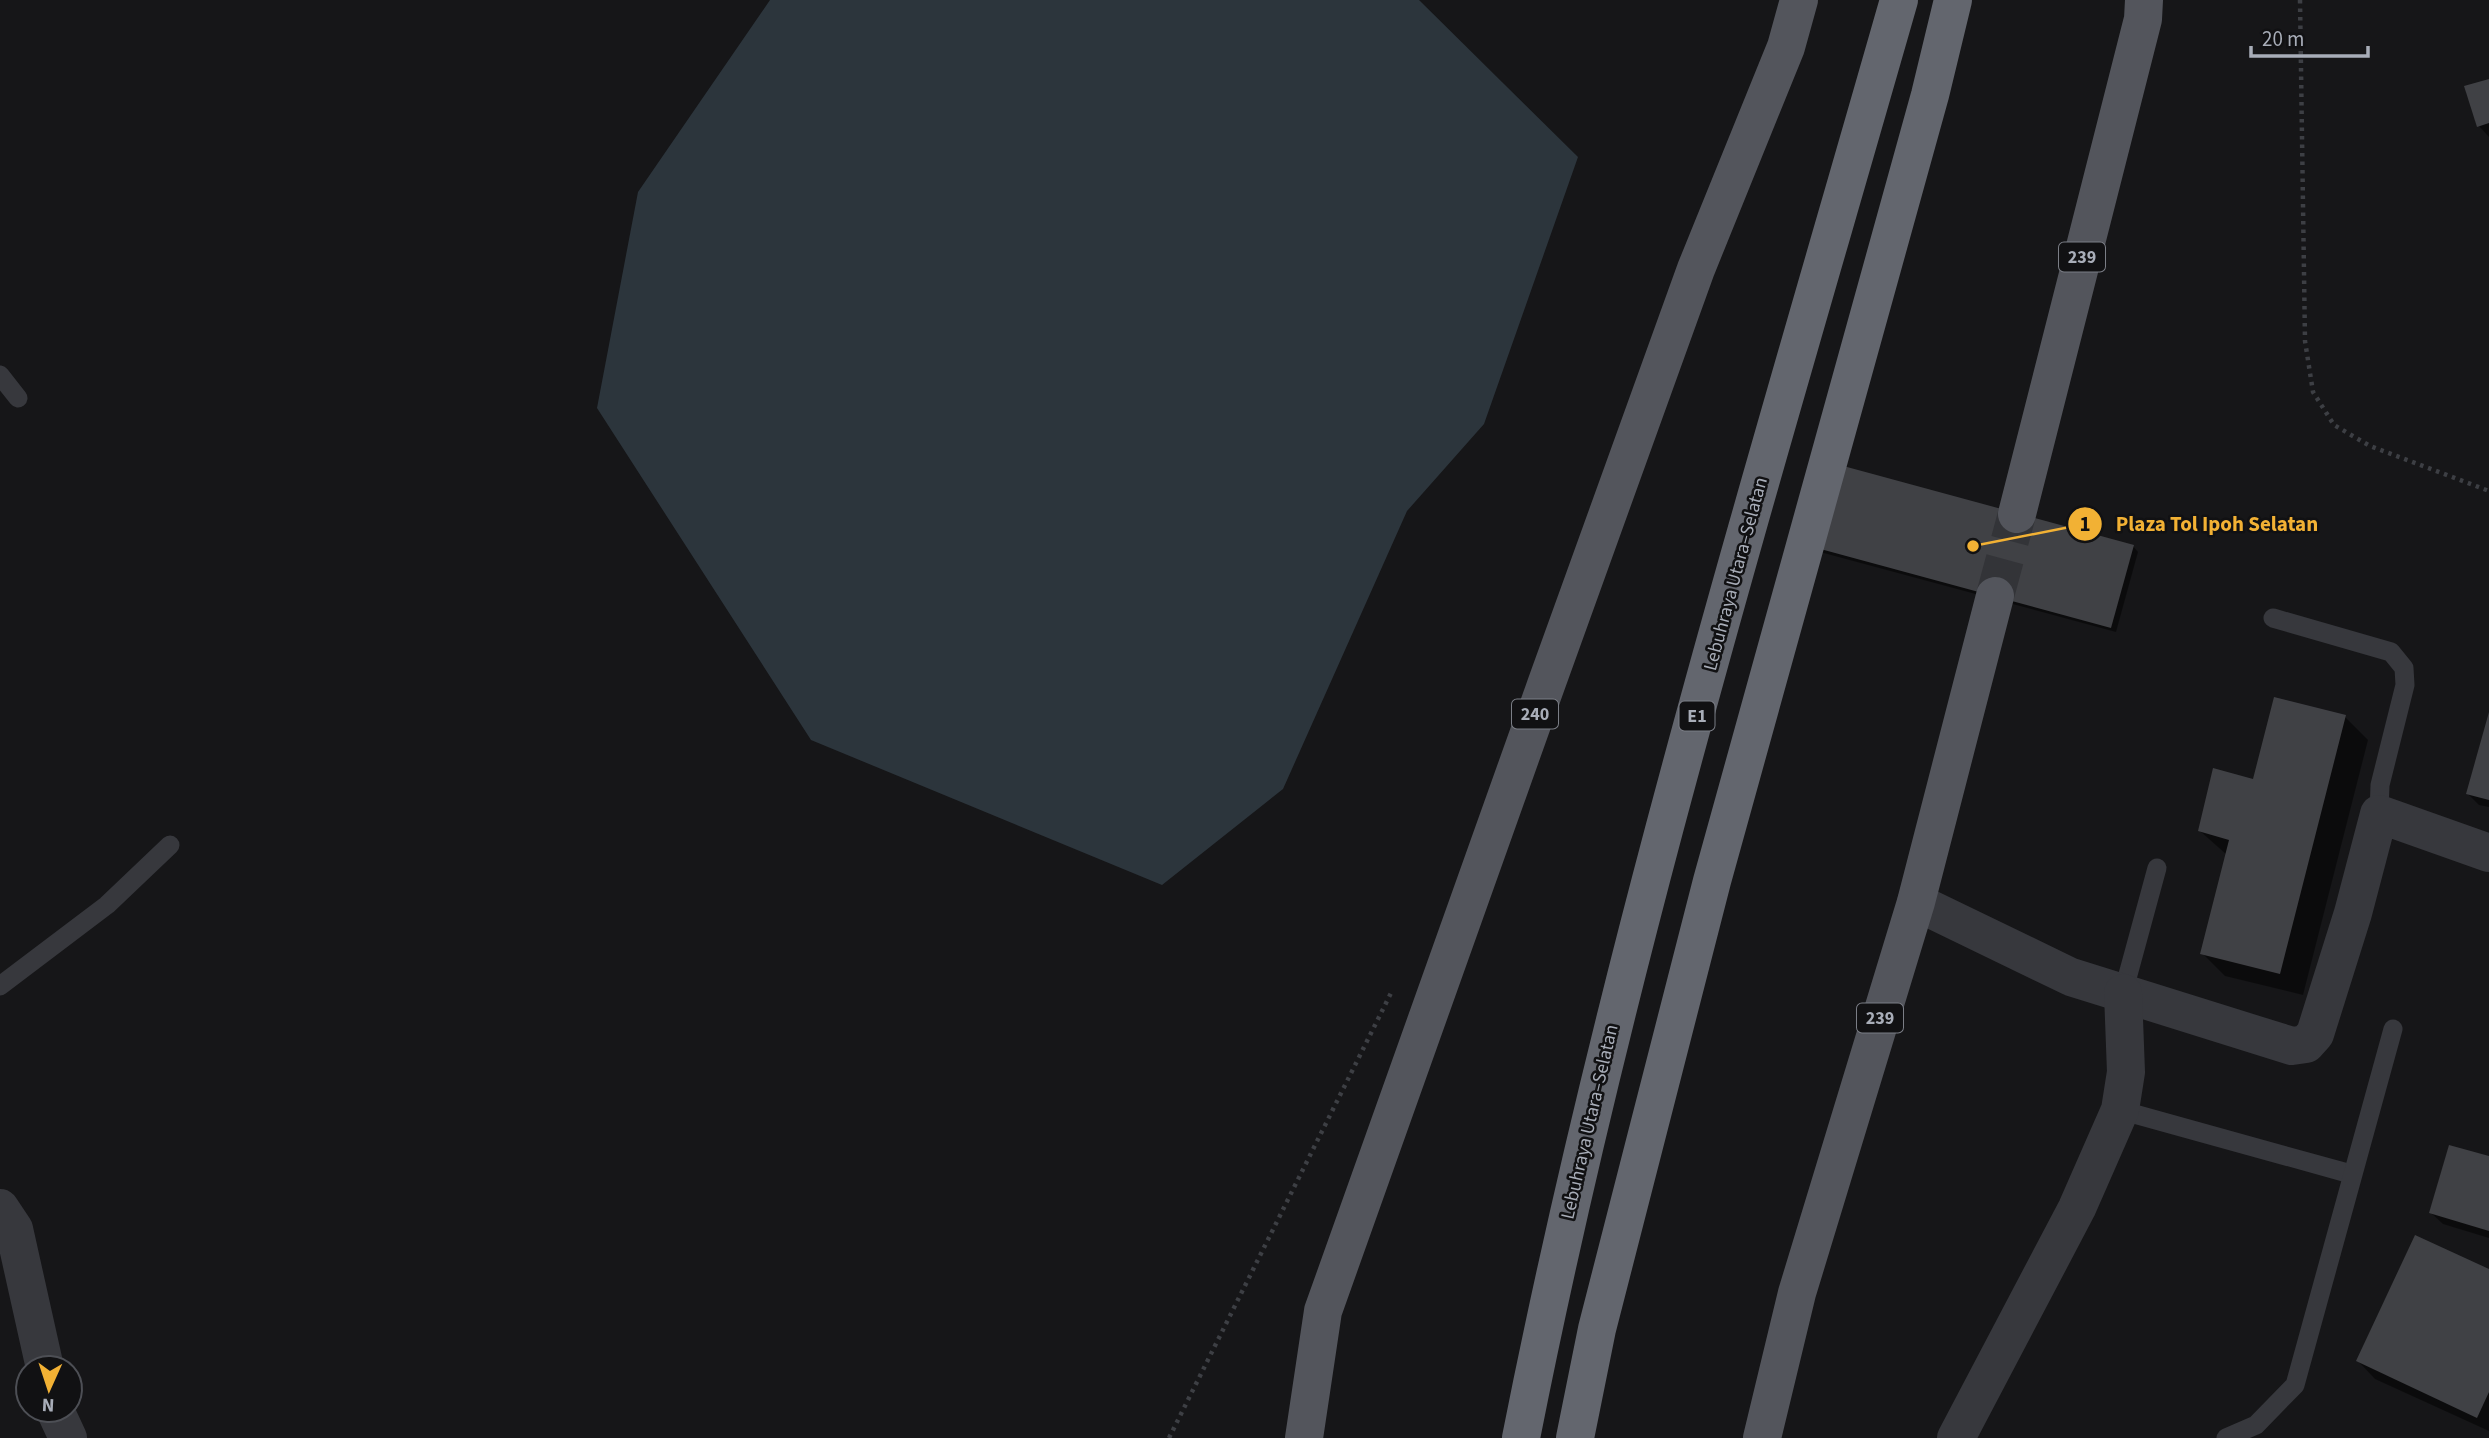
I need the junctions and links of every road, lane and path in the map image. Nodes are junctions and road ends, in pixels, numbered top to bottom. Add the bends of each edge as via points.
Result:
1 (1799, 0) edge
2 (1899, 0) edge
3 (1953, 0) edge
4 (2144, 0) edge
5 (2300, 0) edge
6 (0, 375) edge
7 (18, 398) dead end
8 (2489, 491) edge
9 (2017, 514) tunnel mouth
10 (1995, 596) tunnel mouth
11 (2273, 618) dead end
12 (2379, 814) junction
13 (170, 845) dead end
14 (2489, 853) edge
15 (2157, 868) dead end
16 (1916, 902) junction
17 (1397, 981) dead end
18 (0, 986) edge
19 (2123, 993) junction
20 (2393, 1030) dead end
21 (2120, 1110) junction
22 (2351, 1174) junction
23 (0, 1208) edge
24 (42, 1354) edge
25 (1168, 1438) edge
26 (1304, 1438) edge
27 (1521, 1438) edge
28 (1575, 1438) edge
29 (1762, 1438) edge
30 (1956, 1438) edge
31 (2226, 1438) edge

1 - 26 main road, 240 via 1786,47 1696,269 1323,1311
2 - 27 highway, Lebuhraya Utara–Selatan / E1 via 1605,1050
3 - 28 highway via 1712,881 1597,1329
4 - 9 main road, 239 via 2140,32
5 - 8 path via 2305,341 2313,392 2343,431 2370,446
6 - 7 lane
10 - 16 main road, 239
11 - 12 lane via 2391,652 2404,668 2405,685 2380,785
12 - 14 street
12 - 19 street via 2315,1034 2306,1044 2292,1046
13 - 18 lane via 107,905
15 - 19 lane
16 - 19 street via 2071,977
16 - 29 main road, 239 via 1797,1293
17 - 25 path
19 - 21 street via 2126,1072
20 - 22 lane
21 - 22 lane
21 - 30 street via 2077,1208
22 - 31 lane via 2295,1385 2256,1425
23 - 24 street via 14,1229

